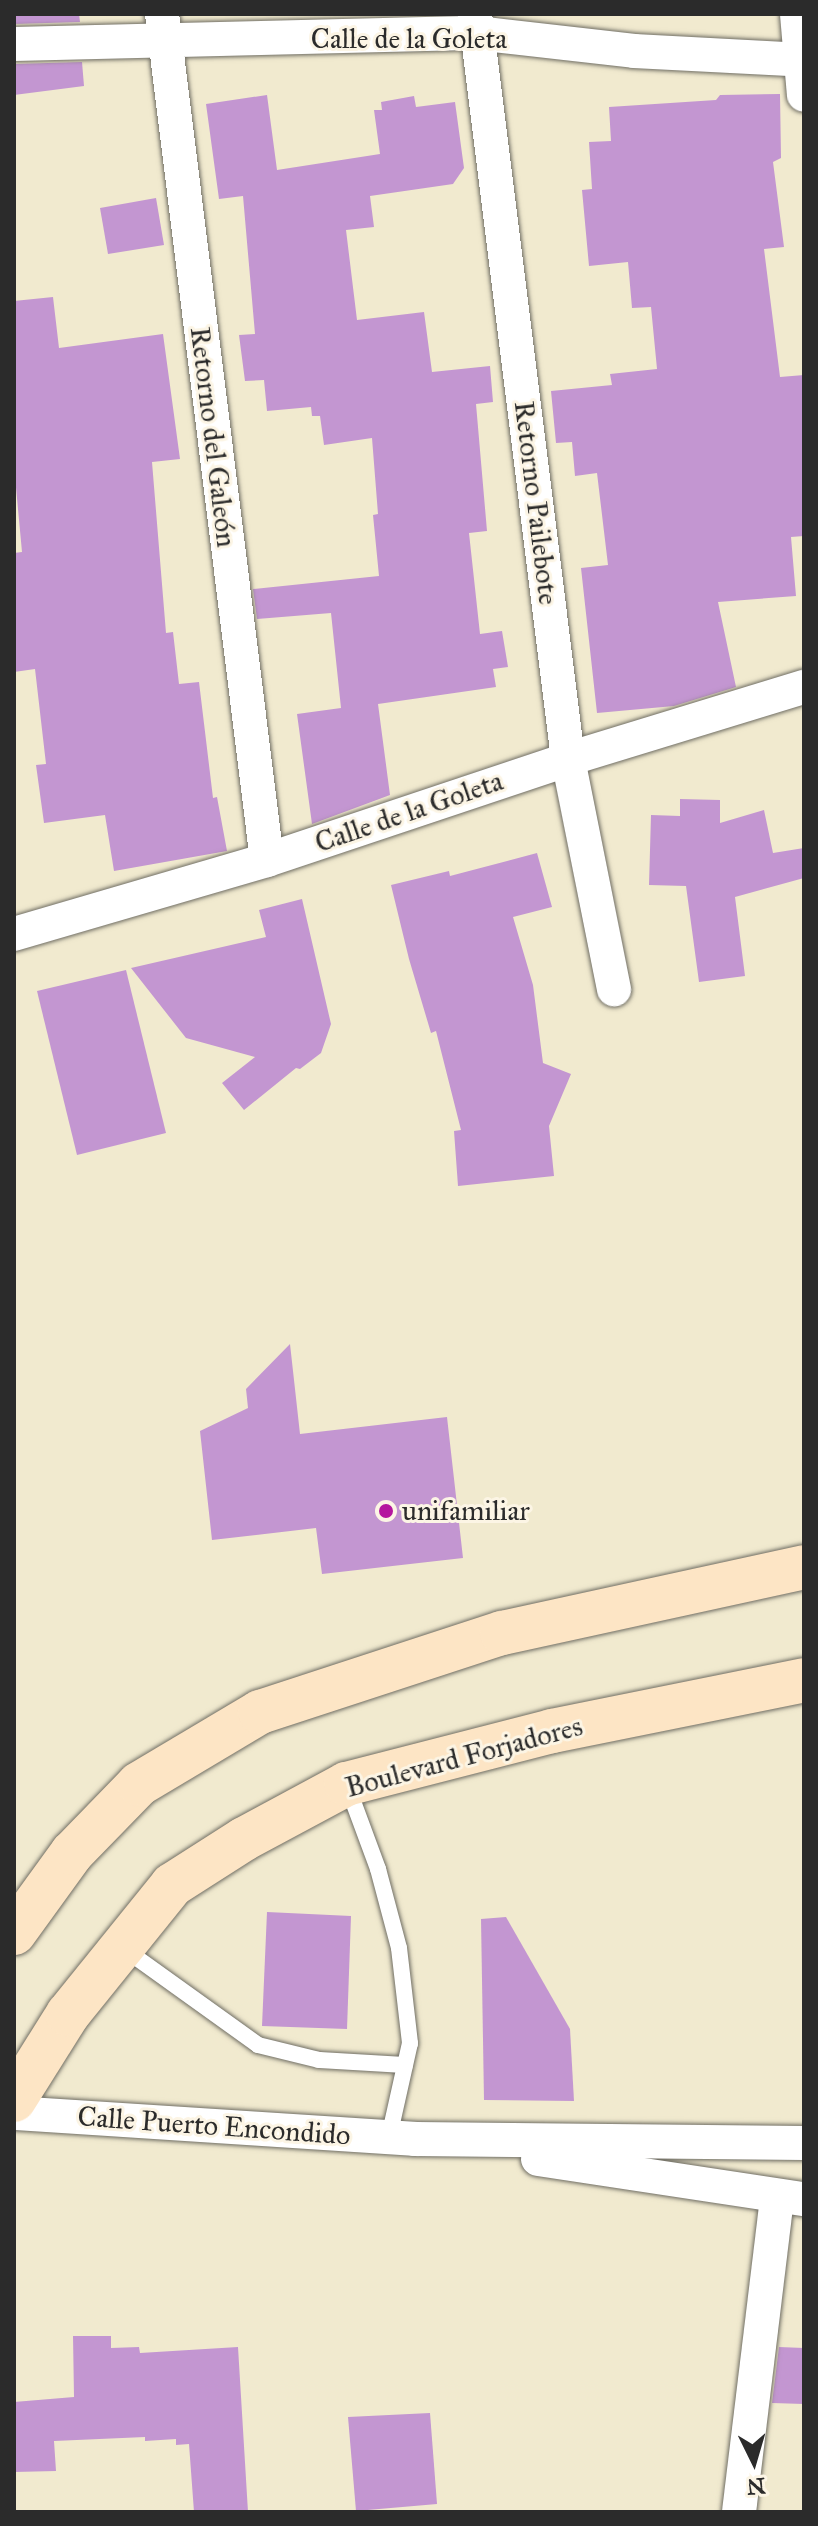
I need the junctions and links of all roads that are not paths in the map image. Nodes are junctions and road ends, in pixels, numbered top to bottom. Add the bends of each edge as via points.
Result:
1 (797, 14) edge
2 (476, 24) edge
3 (162, 29) edge
4 (14, 44) edge
5 (802, 60) edge
6 (804, 95) edge
7 (804, 687) edge
8 (568, 759) junction
9 (267, 860) junction
10 (14, 934) edge
11 (614, 989) dead end
12 (804, 1567) edge
13 (804, 1680) edge
14 (346, 1784) junction
15 (14, 1933) edge
16 (122, 1947) junction
17 (405, 2065) junction
18 (14, 2100) edge
19 (14, 2113) edge
20 (402, 2138) junction
21 (804, 2143) edge
22 (790, 2198) edge
23 (739, 2512) edge

1 - 5 street
2 - 3 street, Calle de la Goleta
2 - 5 street, Calle de la Goleta via 634,51
2 - 8 street, Retorno Pailebote
3 - 4 street, Calle de la Goleta
3 - 9 street, Retorno del Galeón
5 - 6 street
7 - 8 street, Calle de la Goleta
8 - 9 street, Calle de la Goleta
8 - 11 street, Retorno Pailebote
9 - 10 street, Calle de la Goleta
12 - 15 main road via 502,1633 260,1712 139,1784 72,1853
13 - 14 main road, Boulevard Forjadores via 552,1731
14 - 16 main road, Boulevard Forjadores via 172,1885
14 - 17 lane via 378,1869 399,1948 410,2043
16 - 17 lane via 258,2045 319,2060
16 - 18 main road, Boulevard Forjadores via 68,2014
17 - 20 lane
19 - 20 street, Calle Puerto Encondido
20 - 21 street, Calle Puerto Encondido
20 - 22 street, Calle Puerto Encondido
22 - 23 street

